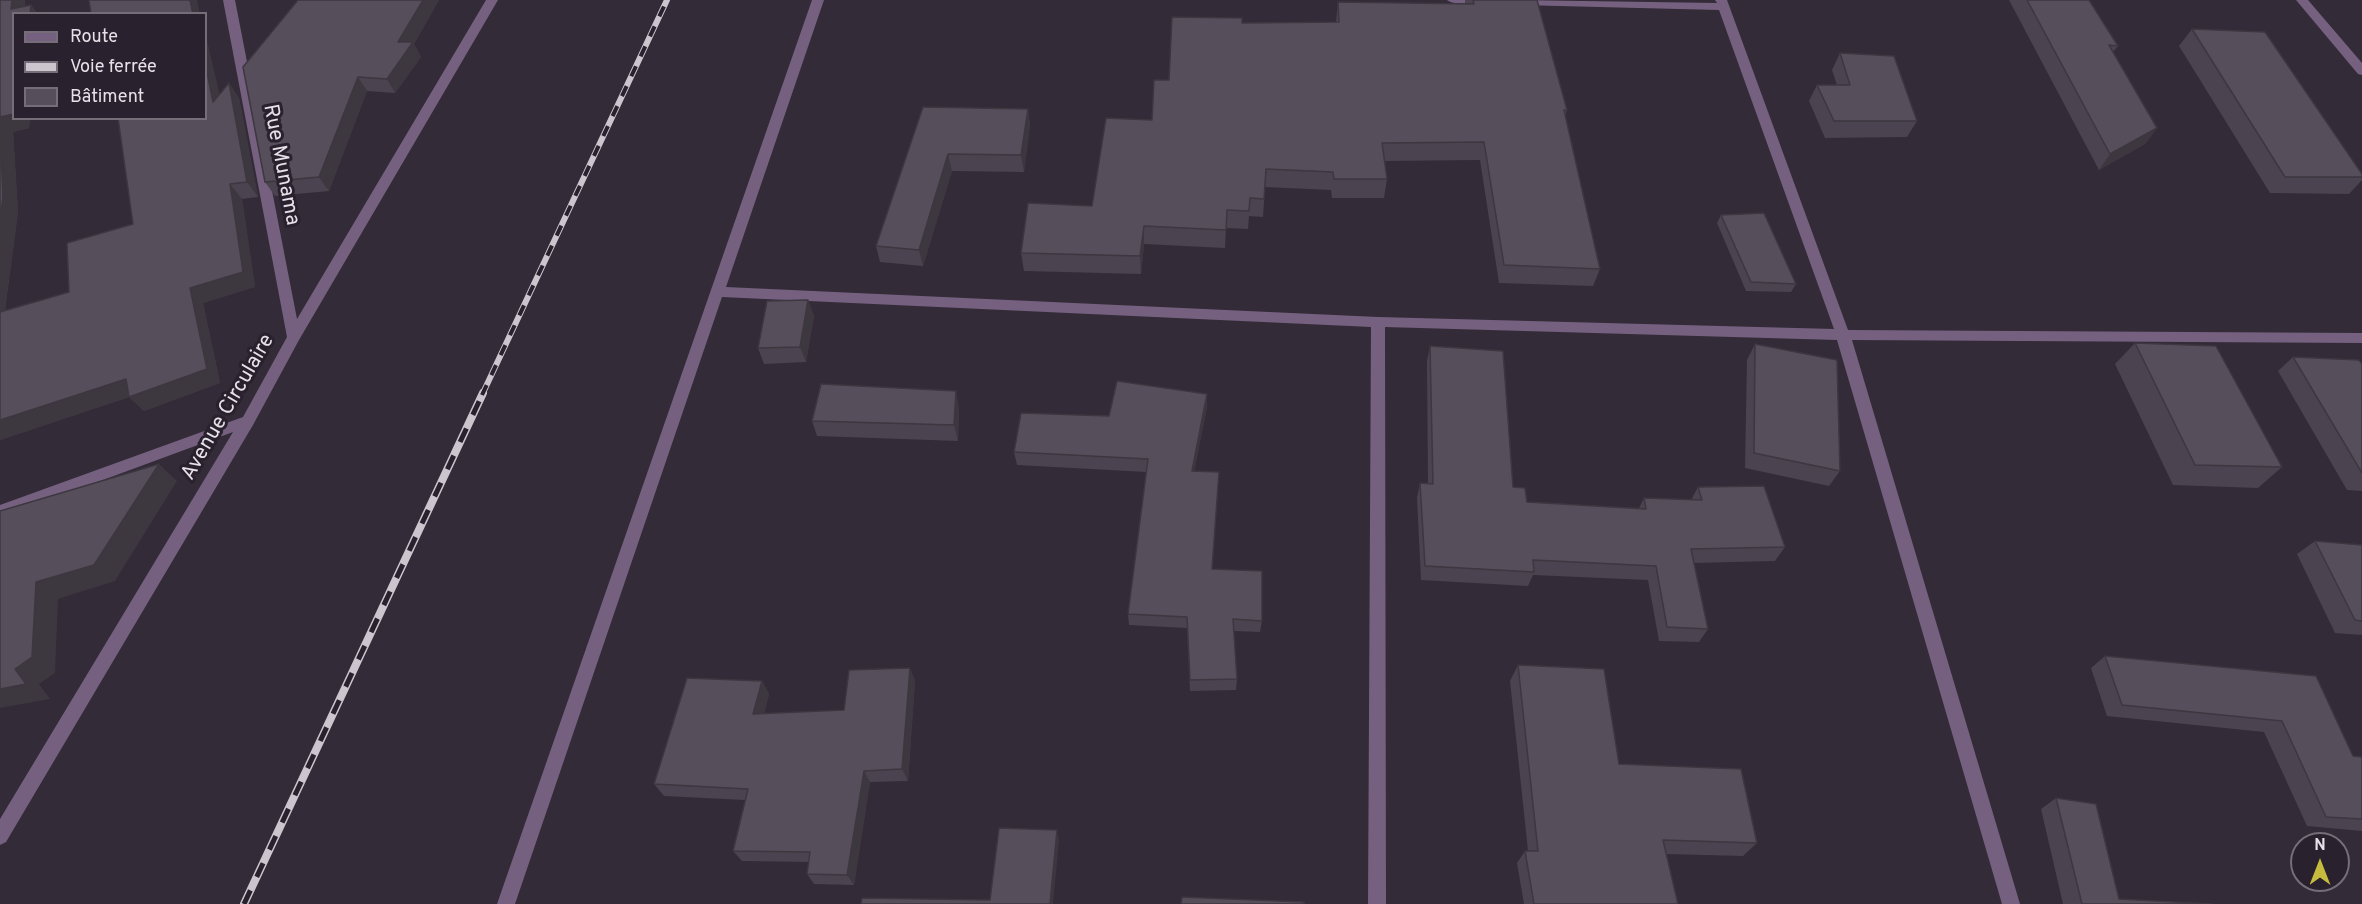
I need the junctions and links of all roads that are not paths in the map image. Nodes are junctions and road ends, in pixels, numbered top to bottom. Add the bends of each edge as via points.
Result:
1 (229, 0) edge
2 (492, 0) edge
3 (818, 0) edge
4 (1453, 0) edge
5 (2302, 0) edge
6 (1505, 1) edge
7 (1722, 4) edge
8 (2362, 71) edge
9 (718, 292) junction
10 (1378, 322) junction
11 (1843, 335) junction
12 (294, 337) junction
13 (2362, 338) edge
14 (248, 421) junction
15 (0, 512) edge
16 (0, 836) edge
17 (506, 904) edge
18 (1377, 904) edge
19 (2011, 904) edge

1 - 12 street, Rue Munama
2 - 12 street, Avenue Circulaire
3 - 9 street
4 - 6 street
5 - 8 street
6 - 7 street
7 - 11 street
9 - 10 street
9 - 17 street
10 - 11 street
10 - 18 street
11 - 13 street
11 - 19 street
12 - 14 street, Avenue Circulaire
14 - 15 street
14 - 16 street, Avenue Circulaire

